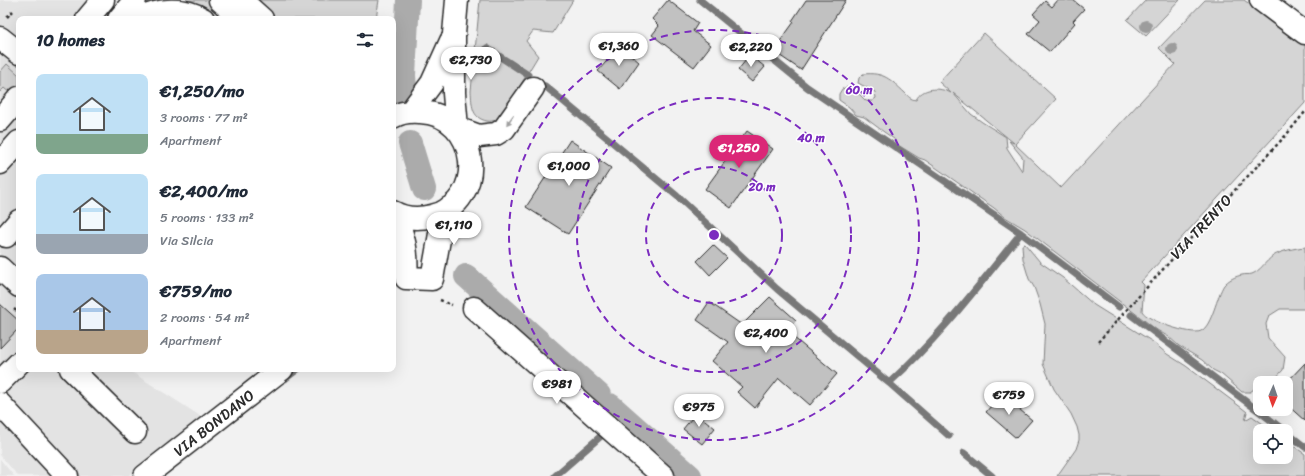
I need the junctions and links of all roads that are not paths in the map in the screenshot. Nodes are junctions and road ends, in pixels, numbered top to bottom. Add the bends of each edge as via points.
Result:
1 (103, 0) edge
2 (135, 0) edge
3 (220, 0) edge
4 (241, 0) edge
5 (457, 0) edge
6 (1261, 0) edge
7 (90, 16) edge
8 (122, 16) edge
9 (145, 16) edge
10 (198, 16) edge
11 (238, 16) edge
12 (259, 16) edge
13 (1305, 33) edge
14 (454, 34) junction
15 (0, 38) edge
16 (16, 51) edge
17 (533, 88) dead end
18 (16, 101) edge
19 (398, 114) edge
20 (0, 120) edge
21 (457, 128) junction
22 (16, 145) edge
23 (0, 163) edge
24 (449, 208) junction
25 (396, 214) edge
26 (396, 218) edge
27 (0, 268) edge
28 (400, 282) edge
29 (16, 283) edge
30 (474, 308) dead end
31 (16, 366) edge
32 (74, 372) edge
33 (278, 372) edge
34 (0, 382) edge
35 (0, 404) edge
36 (135, 432) dead end
37 (67, 476) edge
38 (145, 476) edge
39 (663, 476) edge

1 - 7 street
2 - 8 street
3 - 11 street
4 - 12 street
5 - 14 street
6 - 13 street
9 - 10 street via 165,11
14 - 19 street via 432,83
14 - 21 street
15 - 16 street
17 -> 21 street via 504,129 496,134 479,136
18 - 20 street
19 - 21 street via 428,112 444,118
21 - 24 street via 468,148 471,170 460,198
22 - 23 street
24 - 25 street via 423,218
24 - 28 street via 440,234 432,278
26 - 28 street via 404,237 408,259
27 - 29 street
30 - 39 street
31 - 34 street
32 - 36 street
33 - 38 street, VIA BONDANO
35 - 37 street

